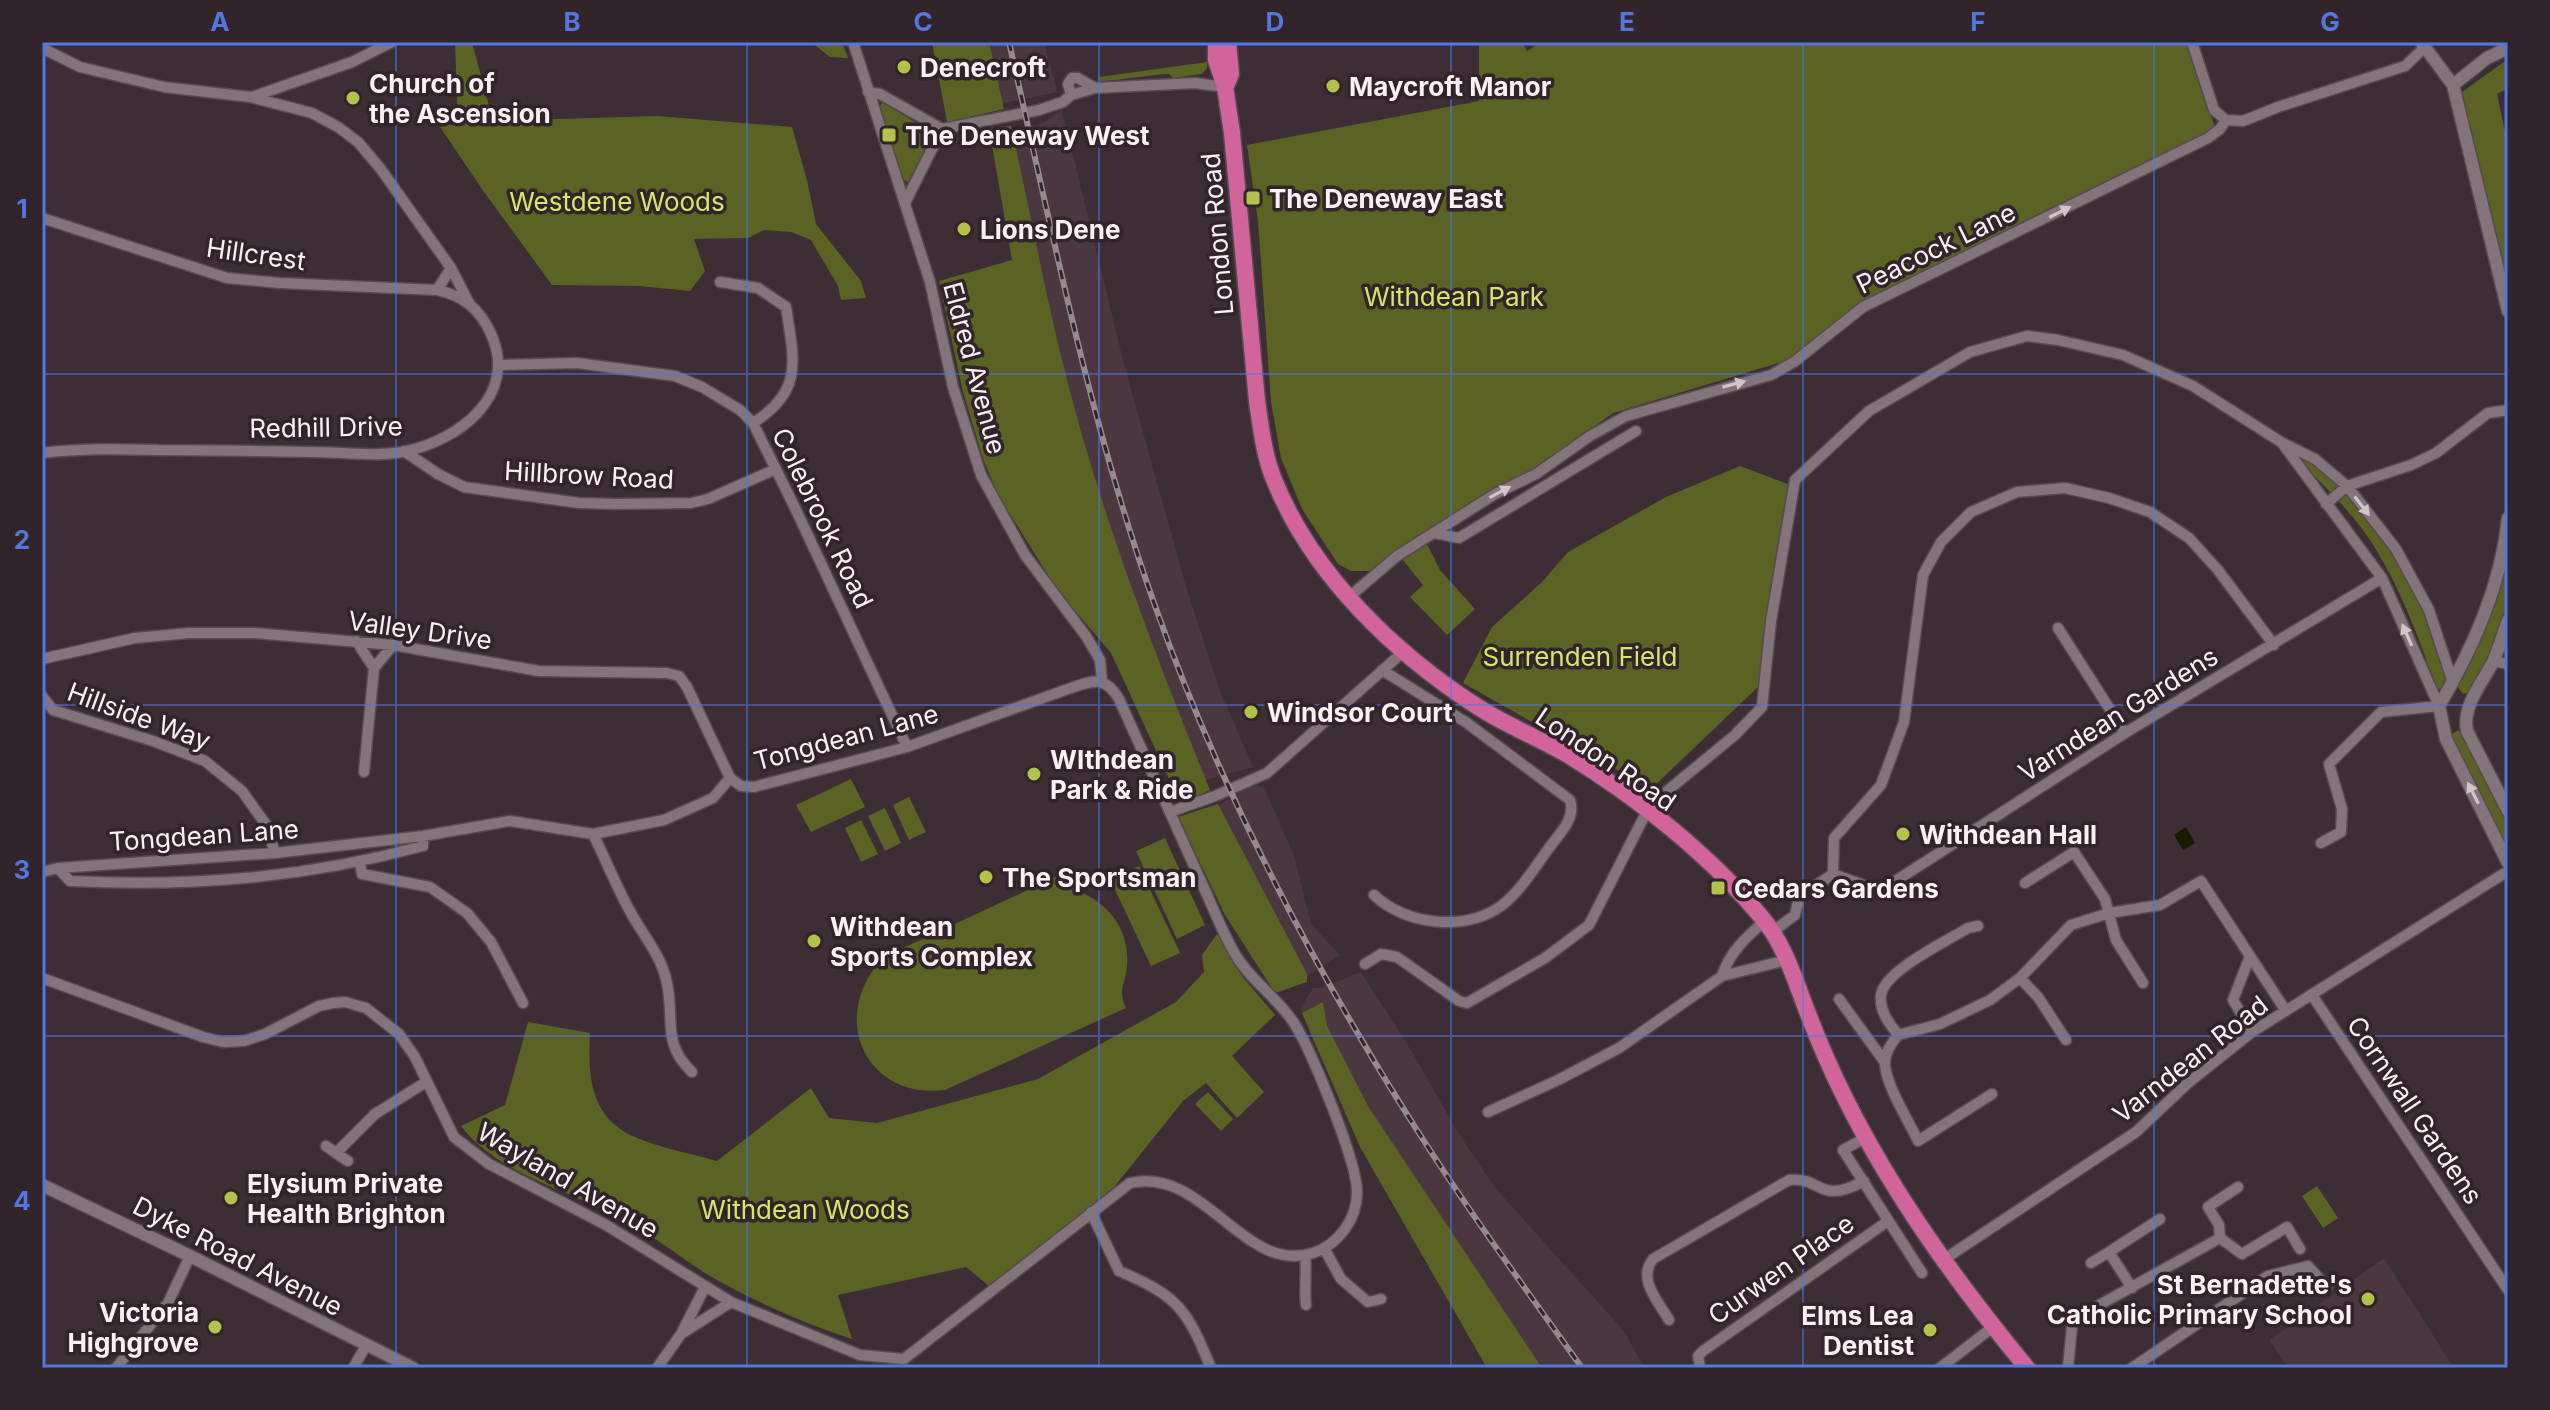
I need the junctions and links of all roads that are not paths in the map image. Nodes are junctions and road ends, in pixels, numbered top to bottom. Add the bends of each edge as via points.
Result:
1 (392, 42) edge
2 (853, 42) edge
3 (1216, 42) edge
4 (1228, 42) edge
5 (2192, 42) edge
6 (2423, 44) edge
7 (42, 48) edge
8 (2508, 48) edge
9 (1218, 68) junction
10 (1195, 83) junction
11 (291, 84) junction
12 (2453, 85) junction
13 (1225, 87) junction
14 (1095, 88) junction
15 (868, 92) junction
16 (1071, 95) junction
17 (250, 97) junction
18 (289, 107) junction
19 (2226, 120) junction
20 (942, 129) junction
21 (906, 201) junction
22 (42, 218) edge
23 (451, 268) junction
24 (720, 282) dead end
25 (437, 290) junction
26 (469, 303) junction
27 (2508, 311) edge
28 (498, 365) junction
29 (2508, 410) edge
30 (753, 423) junction
31 (1636, 431) dead end
32 (2281, 442) junction
33 (404, 451) junction
34 (42, 453) edge
35 (776, 469) junction
36 (2347, 486) junction
37 (2326, 504) junction
38 (2508, 518) edge
39 (1434, 533) junction
40 (2382, 578) junction
41 (1349, 597) junction
42 (2508, 620) edge
43 (2058, 628) dead end
44 (356, 641) junction
45 (393, 645) junction
46 (2274, 645) junction
47 (1403, 652) junction
48 (42, 659) edge
49 (2493, 661) junction
50 (2508, 664) edge
51 (374, 668) junction
52 (1382, 670) junction
53 (1102, 681) junction
54 (2453, 683) junction
55 (42, 696) edge
56 (2439, 706) junction
57 (2470, 706) junction
58 (2441, 722) junction
59 (2465, 722) junction
60 (2125, 733) junction
61 (907, 747) junction
62 (364, 772) dead end
63 (730, 778) junction
64 (1168, 809) junction
65 (1647, 811) junction
66 (2508, 811) edge
67 (593, 834) junction
68 (423, 836) junction
69 (2321, 843) dead end
70 (275, 853) junction
71 (360, 863) junction
72 (2508, 863) edge
73 (58, 868) junction
74 (2508, 871) edge
75 (42, 872) edge
76 (1833, 874) junction
77 (2025, 883) dead end
78 (1374, 895) dead end
79 (2109, 913) junction
80 (1978, 926) dead end
81 (1768, 927) junction
82 (2250, 956) junction
83 (1787, 960) junction
84 (1365, 964) dead end
85 (1722, 976) junction
86 (42, 978) edge
87 (2020, 978) junction
88 (2143, 983) dead end
89 (2312, 995) junction
90 (1839, 999) dead end
91 (523, 1003) dead end
92 (2286, 1011) junction
93 (2252, 1032) junction
94 (1898, 1035) junction
95 (2066, 1040) dead end
96 (1884, 1061) junction
97 (692, 1072) dead end
98 (426, 1082) junction
99 (1992, 1094) dead end
100 (1488, 1112) dead end
101 (1865, 1138) junction
102 (326, 1146) dead end
103 (336, 1153) junction
104 (348, 1161) dead end
105 (1864, 1181) junction
106 (42, 1185) edge
107 (2238, 1187) dead end
108 (1091, 1212) junction
109 (2160, 1219) dead end
110 (1888, 1221) junction
111 (2220, 1238) junction
112 (1324, 1248) junction
113 (2300, 1249) dead end
114 (2109, 1252) junction
115 (1305, 1255) junction
116 (190, 1256) junction
117 (1943, 1260) junction
118 (2091, 1263) dead end
119 (1922, 1273) dead end
120 (705, 1287) junction
121 (2327, 1287) dead end
122 (2132, 1288) junction
123 (2508, 1290) edge
124 (1381, 1299) dead end
125 (731, 1302) junction
126 (1306, 1305) dead end
127 (1669, 1320) dead end
128 (1993, 1327) junction
129 (681, 1334) junction
130 (366, 1346) junction
131 (1700, 1367) edge
132 (116, 1368) edge
133 (353, 1368) edge
134 (413, 1368) edge
135 (657, 1368) edge
136 (1211, 1368) edge
137 (1940, 1368) edge
138 (2027, 1368) edge
139 (2068, 1368) edge
140 (2132, 1368) edge

1 - 11 street
2 - 15 street, Eldred Avenue
3 - 9 highway, London Road
4 - 13 highway, London Road via 1231,74
5 - 19 street via 2214,110
6 - 12 street
6 - 19 street, Peacock Lane via 2405,66 2243,121
7 - 17 street via 80,67 164,87
8 - 12 street
9 - 10 street
9 - 13 highway, London Road
10 - 13 street
10 - 14 street
11 - 17 street
11 - 18 street via 284,93
12 - 27 street
13 - 41 highway, London Road via 1264,446 1288,511
14 - 16 street
14 - 16 street via 1072,78
15 - 20 street
15 - 21 street, Eldred Avenue
16 - 20 street via 1039,110
17 - 18 street
18 - 23 street via 312,113 358,142
39 -> 19 street, Peacock Lane via 1626,416 1771,375 1863,307 2208,138
20 - 21 street
21 - 53 street, Eldred Avenue via 981,475 1025,555 1086,636 1100,660
22 - 25 street, Hillcrest via 227,278
23 - 25 street
23 - 26 street
24 - 30 street via 758,288 786,307 791,382 781,402
25 - 26 street, Hillcrest
26 - 28 street via 493,338
28 - 30 street, Colebrook Road via 577,363 675,376 725,399
28 - 33 street, Redhill Drive via 496,381 477,416 457,431
29 - 36 street via 2488,413 2436,453 2411,465
30 - 35 street, Colebrook Road
31 - 39 street, Peacock Lane via 1459,538
32 - 36 street via 2315,459
32 - 37 street
32 - 65 street via 2193,386 2123,355 2027,336 1970,352 1869,411 1795,480 1762,707
33 - 34 street, Redhill Drive
33 - 35 street, Hillbrow Road via 464,487 579,503 691,503
35 - 61 street, Colebrook Road
36 - 37 street
36 -> 54 street via 2396,549 2429,610
37 - 40 street
38 - 54 street via 2492,593
39 - 41 street, Peacock Lane
40 - 46 street, Varndean Gardens
56 -> 40 street
41 - 47 highway, London Road
42 - 49 street
43 - 60 street
44 - 45 street, Valley Drive
44 - 48 street, Valley Drive via 189,633 135,638
44 - 51 street
45 - 51 street
45 - 63 street, Valley Drive via 539,671 679,676
46 - 60 street, Varndean Gardens
46 - 76 street via 2189,538 2150,512 2065,488 2017,492 1971,512 1941,542 1923,575 1904,722 1881,785 1834,838
47 - 52 street
47 - 65 highway, London Road via 1478,707 1568,756
49 - 50 street
49 - 57 street
51 - 62 street
52 - 64 street via 1267,773
52 - 78 street via 1508,751 1570,800 1573,809 1499,908 1457,922 1417,919
53 - 61 street, Tongdean Lane
53 - 64 street via 1119,699
54 - 56 street
54 - 57 street via 2455,696
55 - 70 street, Hillside Way via 53,710 205,761 242,791 267,826
56 - 58 street
56 - 69 street via 2381,712 2329,764 2342,809 2341,832
57 - 59 street
58 - 59 street
72 -> 58 street
59 - 66 street
60 - 76 street, Varndean Gardens via 1880,891
61 - 63 street, Tongdean Lane via 754,787
63 - 67 street, Tongdean Lane via 713,798 664,820
64 - 112 street via 1236,956 1294,1023 1356,1174 1352,1217
65 - 81 highway, London Road via 1726,878
65 - 84 street via 1589,925 1471,1001 1459,1001 1397,957 1381,954
67 - 68 street, Tongdean Lane via 510,821
67 - 97 street via 631,914 660,960 667,981 670,1037 679,1060
68 - 70 street, Tongdean Lane
68 - 71 street via 423,846
70 - 73 street, Tongdean Lane
71 - 73 street via 273,877 141,885 70,881
71 - 91 street via 362,874 430,887 467,913 491,942
73 - 75 street, Tongdean Lane
74 - 89 street, Varndean Road
76 - 81 street via 1799,897 1795,915
77 - 79 street via 2074,852
79 - 82 street via 2160,905 2201,881
79 - 87 street via 2071,925
79 - 88 street via 2116,940
80 - 94 street via 1888,980 1881,1007
81 - 83 highway, London Road
81 - 85 street via 1751,932 1726,962
82 - 92 street
82 - 93 street via 2233,1000
83 - 85 street
83 - 101 highway, London Road
85 - 100 street via 1619,1048
86 - 98 street, Wayland Avenue via 223,1042 244,1041 319,1006 345,1002 366,1008 399,1034
87 - 94 street via 1961,1016
87 - 95 street
89 - 92 street, Varndean Road
89 - 123 street, Cornwall Gardens
90 - 96 street
92 - 93 street, Varndean Road
93 - 117 street, Varndean Road via 2136,1132
94 - 96 street
96 - 99 street via 1918,1141
98 - 103 street via 375,1114
98 - 120 street, Wayland Avenue via 454,1137 489,1164 606,1225
101 - 105 street via 1843,1150
101 - 117 highway, London Road
102 - 103 street
103 - 104 street
105 - 110 street
105 - 127 street via 1832,1192 1789,1180 1653,1259 1647,1280
106 - 116 street, Dyke Road Avenue
107 - 111 street via 2208,1207
108 - 115 street, Wayland Avenue via 1130,1183 1156,1179 1179,1187 1269,1252
108 - 125 street, Wayland Avenue via 904,1359 860,1355
108 - 136 street via 1119,1271 1152,1285 1179,1306
109 - 114 street
110 - 119 street, Curwen Place
110 - 131 street, Curwen Place via 1703,1351
111 - 113 street via 2242,1254 2287,1227
111 - 122 street
112 - 115 street
112 - 124 street via 1341,1279 1368,1302
114 - 118 street
114 - 122 street
115 - 126 street
116 - 130 street, Dyke Road Avenue
116 - 132 street via 168,1303
117 - 128 highway, London Road
120 - 125 street, Wayland Avenue
120 - 129 street
121 - 140 street via 2308,1266 2268,1276
122 - 139 street via 2083,1314 2072,1326
125 - 129 street
128 - 137 street
128 - 138 highway, London Road
129 - 135 street
130 - 133 street
130 - 134 street, Dyke Road Avenue

